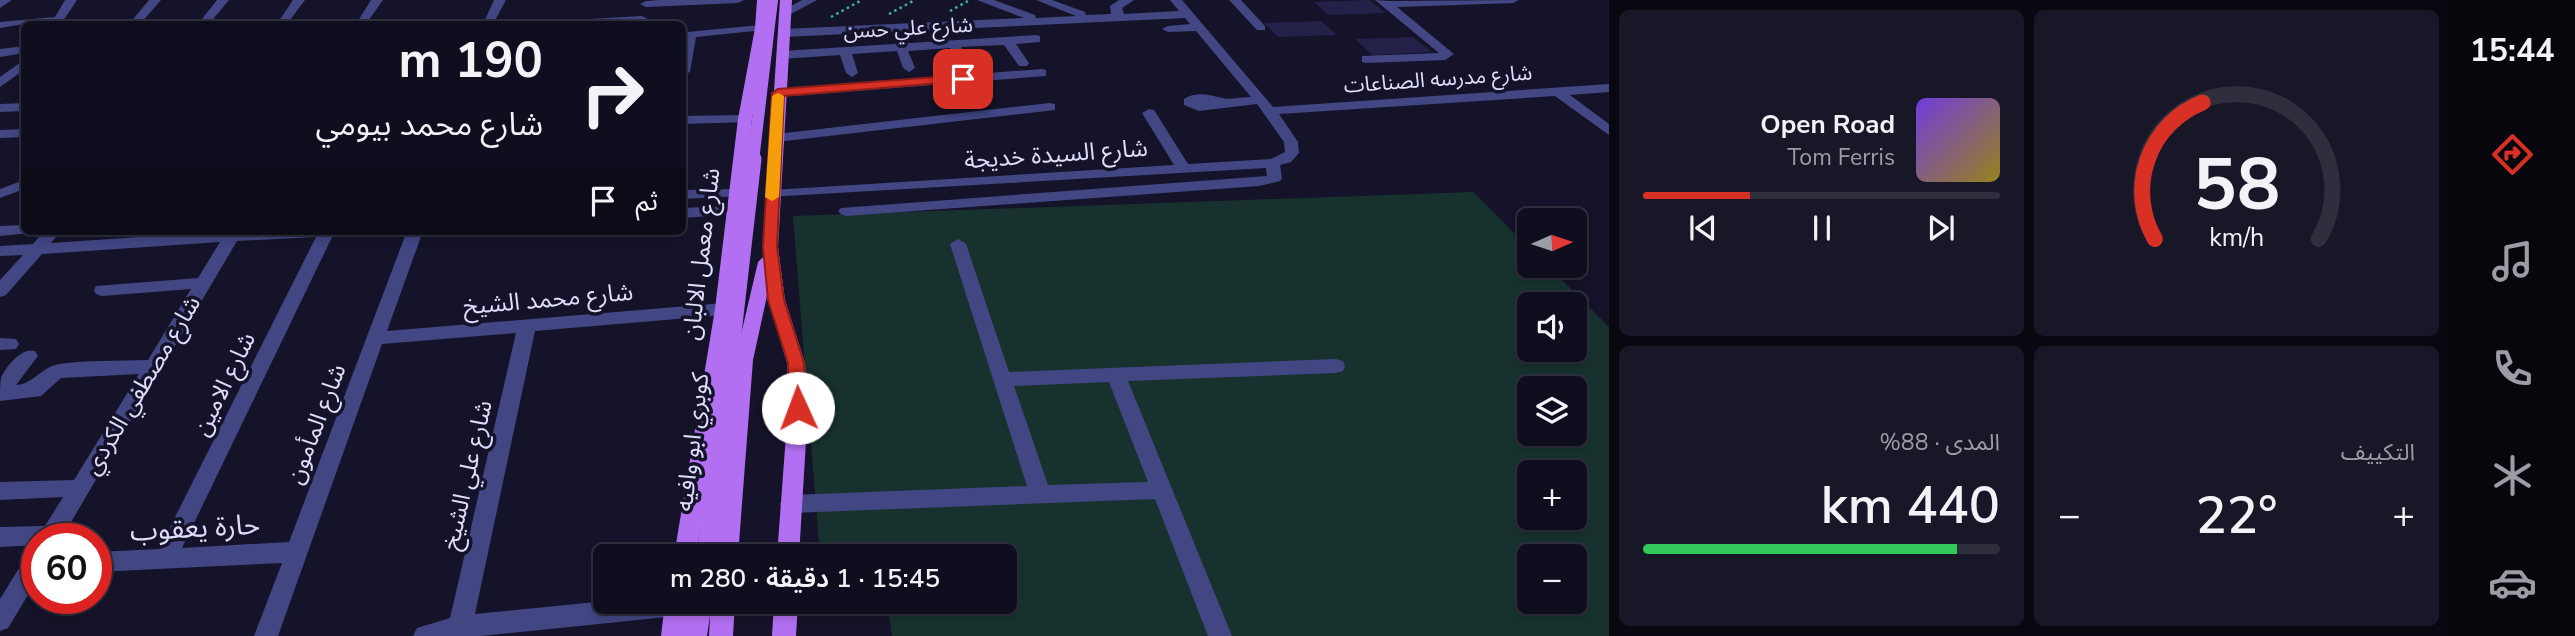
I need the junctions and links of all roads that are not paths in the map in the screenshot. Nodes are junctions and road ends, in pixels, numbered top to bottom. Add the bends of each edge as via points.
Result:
1 (6, 0) edge
2 (71, 0) edge
3 (155, 0) edge
4 (223, 0) edge
5 (299, 0) edge
6 (377, 0) edge
7 (500, 0) edge
8 (738, 0) edge
9 (763, 0) edge
10 (772, 0) edge
11 (811, 0) edge
12 (983, 0) edge
13 (1042, 0) edge
14 (1128, 0) edge
15 (1176, 0) edge
16 (1235, 0) edge
17 (1513, 0) edge
18 (1451, 1) edge
19 (646, 2) edge
20 (1383, 2) edge
21 (0, 5) edge
22 (785, 7) edge
23 (1189, 15) junction
24 (1120, 16) junction
25 (1091, 17) junction
26 (1037, 20) junction
27 (58, 21) edge
28 (137, 21) edge
29 (206, 21) edge
30 (284, 21) edge
31 (363, 21) edge
32 (490, 21) edge
33 (641, 21) edge
34 (21, 24) edge
35 (0, 25) edge
36 (1199, 27) junction
37 (761, 28) junction
38 (1261, 28) dead end
39 (1168, 29) dead end
40 (785, 33) junction
41 (1036, 39) dead end
42 (1008, 41) junction
43 (954, 44) junction
44 (901, 47) junction
45 (21, 50) edge
46 (845, 51) junction
47 (0, 53) edge
48 (782, 55) junction
49 (1366, 59) dead end
50 (686, 61) edge
51 (1023, 63) dead end
52 (21, 67) edge
53 (909, 68) dead end
54 (964, 68) dead end
55 (852, 73) dead end
56 (1042, 73) dead end
57 (0, 84) edge
58 (21, 84) edge
59 (1609, 88) edge
60 (1558, 92) junction
61 (778, 93) junction
62 (1220, 102) dead end
63 (1266, 105) junction
64 (21, 107) edge
65 (1050, 107) dead end
66 (0, 108) edge
67 (1149, 113) dead end
68 (745, 119) junction
69 (686, 121) edge
70 (1608, 129) edge
71 (21, 133) edge
72 (2, 135) edge
73 (775, 144) junction
74 (743, 151) junction
75 (1272, 163) junction
76 (1184, 169) junction
77 (21, 185) edge
78 (0, 194) edge
79 (772, 194) junction
80 (686, 196) edge
81 (735, 202) junction
82 (846, 211) dead end
83 (686, 212) edge
84 (21, 230) edge
85 (0, 232) edge
86 (50, 235) edge
87 (221, 235) edge
88 (233, 235) edge
89 (324, 235) edge
90 (414, 235) edge
91 (958, 244) dead end
92 (770, 247) junction
93 (38, 249) junction
94 (0, 251) edge
95 (204, 283) junction
96 (102, 290) dead end
97 (0, 291) edge
98 (722, 318) junction
99 (527, 325) junction
100 (377, 338) junction
101 (29, 356) dead end
102 (154, 366) junction
103 (1336, 366) dead end
104 (1116, 375) junction
105 (1002, 379) junction
106 (0, 393) edge
107 (80, 488) junction
108 (1162, 490) junction
109 (0, 491) edge
110 (1040, 494) junction
111 (791, 504) junction
112 (59, 523) edge
113 (0, 537) edge
114 (21, 537) edge
115 (687, 544) edge
116 (697, 544) edge
117 (708, 544) edge
118 (728, 544) edge
119 (789, 544) edge
120 (296, 552) junction
121 (165, 558) junction
122 (112, 561) edge
123 (10, 587) edge
124 (599, 614) edge
125 (676, 614) edge
126 (699, 614) edge
127 (722, 614) edge
128 (785, 614) edge
129 (0, 620) edge
130 (458, 632) edge
131 (784, 635) edge
132 (266, 636) edge
133 (425, 636) edge
134 (673, 636) edge
135 (695, 636) edge
136 (720, 636) edge
137 (1220, 636) edge

1 - 21 street
2 - 27 street
3 - 28 street
4 - 29 street
5 - 30 street
6 - 31 street
7 - 32 street
8 - 19 street
9 - 37 main road, شارع معمل الالبان
10 - 117 main road, كوبري ابو وافيه, bridge
11 - 22 street
12 - 26 street
13 - 25 street
14 - 24 street via 1116,6
15 - 23 street
16 - 38 street
17 - 18 street
18 - 20 street
19 - 33 street
20 - 49 street via 1447,56
22 - 40 main road
23 - 24 street
23 - 36 street
24 - 25 street
25 - 26 street via 1079,23
26 - 40 street
34 - 35 street
36 - 39 street
36 - 63 street
37 - 50 street via 691,34
37 - 68 main road, شارع معمل الالبان
40 - 48 main road
41 - 42 street, شارع علي حسن
42 - 43 street, شارع علي حسن
42 - 51 street
43 - 44 street, شارع علي حسن
43 - 54 street
44 - 46 street, شارع علي حسن
44 - 53 street
45 - 47 street
46 - 48 street, شارع علي حسن
46 - 55 street
48 - 61 main road
52 - 57 street
56 - 61 street
57 - 58 street
59 - 60 street, شارع مدرسه الصناعات
60 - 63 street, شارع مدرسه الصناعات
60 - 70 street
61 - 73 main road
62 - 63 street, شارع مدرسه الصناعات
63 - 75 street via 1291,142 1292,153
64 - 66 street
65 - 73 street
67 - 76 street
68 - 69 street
68 - 74 main road, شارع معمل الالبان
71 - 72 street
73 - 74 main road
73 - 79 main road
74 - 81 main road, شارع معمل الالبان
75 - 76 street, شارع السيدة خديجة
75 - 82 street via 1275,178 1259,182
76 - 79 street, شارع السيدة خديجة
77 - 78 street
79 - 92 main road
80 - 81 street
81 - 83 street
81 - 98 main road, شارع معمل الالبان
84 - 85 street
86 - 93 street
87 - 93 street
88 - 95 street, شارع مصطفي الكردي
89 - 121 street, شارع الامين
90 - 100 street, شارع المأمون
91 - 105 street
92 - 111 main road via 776,300 796,363 798,408
92 - 118 main road, كوبري ابو وافيه via 744,360
93 - 94 street
93 - 97 street
95 - 96 street
95 - 102 street, شارع مصطفي الكردي
98 - 99 street, شارع محمد الشيخ
98 - 115 main road, شارع معمل الالبان
98 - 116 main road
99 - 100 street, شارع محمد الشيخ
99 - 130 street, شارع علي الشيخ
100 - 120 street, شارع المأمون
101 - 106 street
102 - 106 street via 58,371 34,391
102 - 107 street, شارع مصطفي الكردي
103 - 104 street
104 - 105 street
104 - 108 street
105 - 110 street
107 - 109 street
107 - 112 street, شارع مصطفي الكردي
108 - 110 street
108 - 137 street
110 - 111 street
111 - 119 main road
113 - 114 street
120 - 121 street, حارة يعقوب
120 - 132 street, شارع المأمون
121 - 122 street, حارة يعقوب
123 - 129 street
124 - 130 street
125 - 134 main road
126 - 135 main road
127 - 136 main road
128 - 131 main road
130 - 133 street

